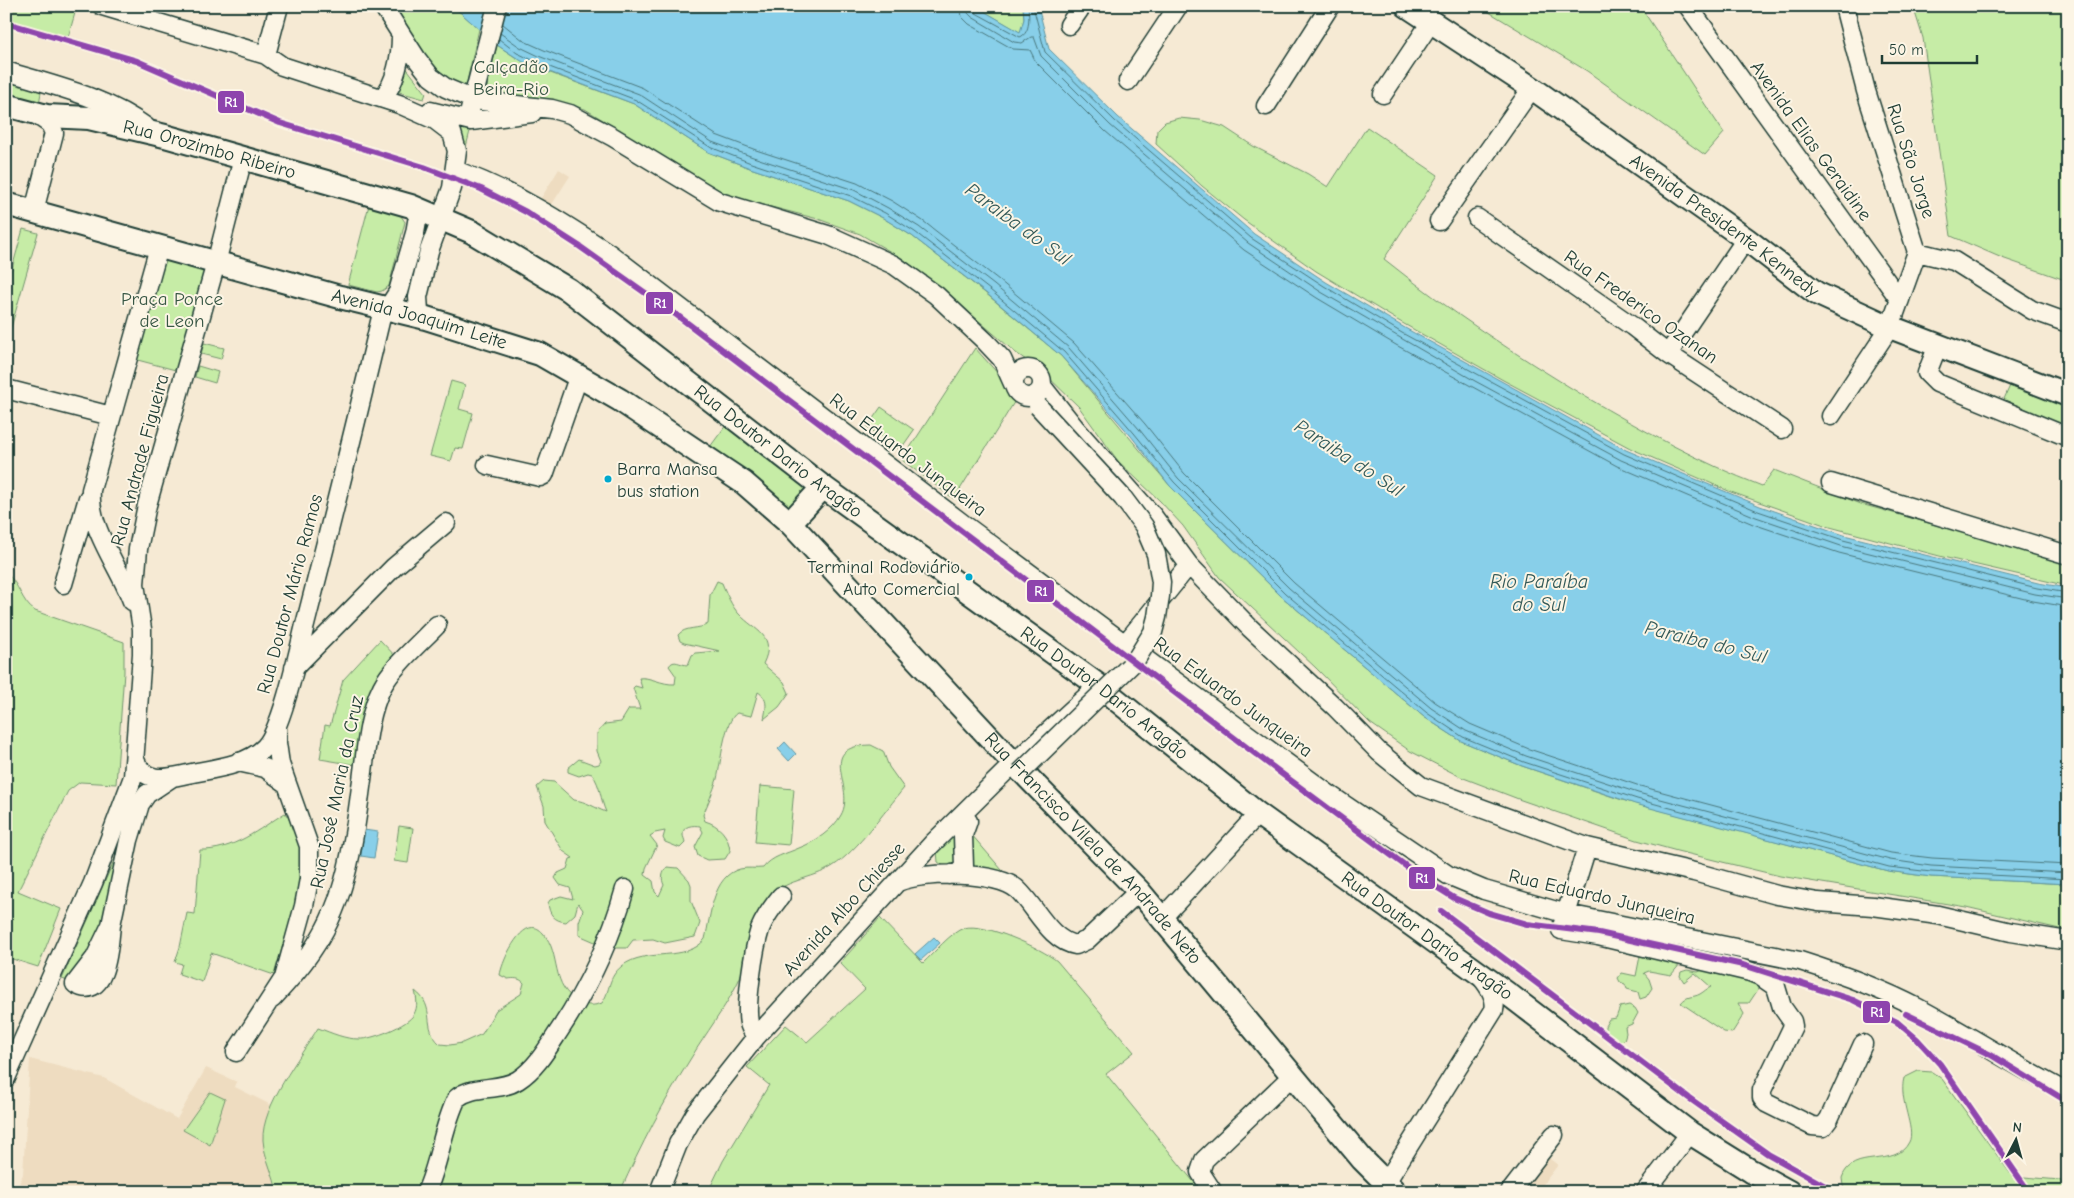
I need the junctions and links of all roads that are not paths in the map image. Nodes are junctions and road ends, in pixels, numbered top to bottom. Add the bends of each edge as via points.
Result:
1 (102, 6) edge
2 (278, 6) edge
3 (383, 6) edge
4 (497, 6) edge
5 (1082, 6) edge
6 (1178, 6) edge
7 (1330, 6) edge
8 (1407, 6) edge
9 (1688, 6) edge
10 (1844, 6) edge
11 (1431, 22) junction
12 (1069, 26) dead end
13 (401, 36) junction
14 (266, 55) junction
15 (6, 71) edge
16 (1128, 81) dead end
17 (1532, 88) junction
18 (475, 93) junction
19 (1383, 94) dead end
20 (382, 98) junction
21 (399, 104) junction
22 (6, 105) edge
23 (1266, 106) dead end
24 (552, 109) junction
25 (431, 111) junction
26 (33, 112) junction
27 (155, 134) junction
28 (243, 158) junction
29 (455, 170) junction
30 (6, 204) edge
31 (411, 206) junction
32 (34, 211) junction
33 (440, 217) junction
34 (1477, 218) dead end
35 (1439, 221) dead end
36 (1746, 239) junction
37 (159, 247) junction
38 (1917, 252) junction
39 (216, 263) junction
40 (1900, 300) junction
41 (383, 309) junction
42 (426, 318) junction
43 (2068, 323) edge
44 (1890, 327) junction
45 (1938, 345) junction
46 (1668, 354) junction
47 (1002, 359) junction
48 (1033, 370) junction
49 (579, 375) junction
50 (6, 389) edge
51 (1031, 394) junction
52 (2068, 395) edge
53 (111, 416) junction
54 (1831, 416) dead end
55 (1782, 429) dead end
56 (2068, 437) edge
57 (487, 465) dead end
58 (1831, 484) dead end
59 (823, 487) junction
60 (91, 490) junction
61 (446, 522) dead end
62 (790, 523) junction
63 (2068, 555) edge
64 (1189, 565) junction
65 (63, 584) dead end
66 (437, 624) dead end
67 (142, 629) junction
68 (1125, 644) junction
69 (294, 668) junction
70 (1098, 685) junction
71 (278, 723) junction
72 (238, 762) junction
73 (1015, 762) junction
74 (136, 763) junction
75 (158, 780) junction
76 (286, 783) junction
77 (140, 804) junction
78 (122, 809) junction
79 (1258, 814) junction
80 (968, 821) junction
81 (932, 844) junction
82 (1587, 847) junction
83 (948, 875) junction
84 (898, 882) junction
85 (625, 889) dead end
86 (1139, 891) junction
87 (781, 896) dead end
88 (1567, 914) junction
89 (1162, 918) junction
90 (111, 925) dead end
91 (2068, 941) edge
92 (293, 967) junction
93 (1477, 973) junction
94 (756, 1037) junction
95 (1863, 1044) dead end
96 (236, 1052) dead end
97 (1293, 1075) junction
98 (6, 1078) edge
99 (2068, 1093) edge
100 (1690, 1133) junction
101 (1554, 1134) dead end
102 (1390, 1188) edge
103 (426, 1192) edge
104 (659, 1192) edge
105 (1213, 1192) edge
106 (1510, 1192) edge
107 (1645, 1192) edge
108 (1789, 1192) edge

1 - 14 street
2 - 14 street
3 - 13 street
4 - 18 street
5 - 12 street
6 - 16 street
7 - 23 street
8 - 11 main road, Avenida Presidente Kennedy
9 - 40 street, Avenida Elias Geraidine
10 - 38 street, Rua São Jorge via 1866,91
11 - 17 main road, Avenida Presidente Kennedy
11 - 19 street
13 - 18 street via 431,77 446,88
13 - 20 street via 400,53 390,88
14 - 20 street via 282,66
15 - 27 street via 63,86 127,116
17 - 35 street
17 - 36 main road, Avenida Presidente Kennedy
18 - 24 street
18 - 25 street via 470,110 463,114
20 - 21 street
21 - 25 street
21 - 29 street via 436,120 452,133 457,145
22 - 26 main road, Rua Orozimbo Ribeiro
24 - 25 street via 478,121
24 - 47 street via 576,117 613,137 720,202 828,235 894,265 936,295
26 - 27 main road, Rua Orozimbo Ribeiro via 89,118
26 - 32 street via 50,124 54,133
27 - 28 main road, Rua Orozimbo Ribeiro
28 - 31 main road, Rua Orozimbo Ribeiro
28 - 39 street, Rua Andrade Figueira
29 - 33 street via 452,188
29 - 68 street, Rua Eduardo Junqueira via 537,206 610,254
30 - 32 main road, Avenida Joaquim Leite
31 - 33 main road, Rua Doutor Dario Aragão
31 - 41 street via 418,216 415,233 398,292
32 - 37 main road, Avenida Joaquim Leite
33 - 42 street via 418,297 419,311
33 - 59 main road, Rua Doutor Dario Aragão via 472,232 569,290
34 - 46 street, Rua Frederico Ozanan
36 - 44 main road, Avenida Presidente Kennedy via 1816,293
36 - 46 street
37 - 39 main road, Avenida Joaquim Leite
37 - 53 street
38 - 40 street
38 - 43 street via 1954,261 2032,310
39 - 41 main road, Avenida Joaquim Leite
39 - 67 street, Rua Andrade Figueira via 138,549 135,584
40 - 44 street
41 - 42 main road, Avenida Joaquim Leite
41 - 69 street, Rua Doutor Mário Ramos
42 - 49 main road, Avenida Joaquim Leite via 532,351
44 - 45 main road, Avenida Presidente Kennedy
44 - 54 street
45 - 52 main road, Avenida Presidente Kennedy
45 - 56 street via 1927,371 1931,379
46 - 55 street, Rua Frederico Ozanan
47 - 48 street
47 - 51 street
48 - 51 street via 1041,378
48 - 51 street via 1019,373 1014,381
49 - 57 street via 544,475 540,477
49 - 62 main road, Avenida Joaquim Leite via 744,483
50 - 53 street
51 - 64 street via 1076,429 1153,516
51 - 80 street, bridge via 1144,526 1156,554 1161,582 1157,617 1146,644 1129,668
53 - 60 street
58 - 63 street
59 - 62 main road
59 - 70 main road, Rua Doutor Dario Aragão
60 - 65 street
60 - 67 street via 93,517
61 - 69 street via 394,568
62 - 73 main road, Rua Francisco Vilela de Andrade Neto
64 - 68 street
64 - 82 street via 1250,628 1409,777 1431,791
66 - 92 street, Rua José Maria da Cruz via 387,678 379,693 369,729 356,827 346,871 316,946
67 - 74 street, Rua Andrade Figueira
68 - 88 street, Rua Eduardo Junqueira via 1330,795 1448,875 1484,890
69 - 71 street, Rua Doutor Mário Ramos
70 - 73 street, Avenida Albo Chiesse
70 - 79 main road, Rua Doutor Dario Aragão
71 - 72 street, Rua Doutor Mário Ramos via 265,747
71 - 76 street, Rua José Maria da Cruz via 278,754
72 - 75 street, Rua Doutor Mário Ramos
72 - 76 street via 265,768
73 - 81 street, Avenida Albo Chiesse
73 - 86 main road, Rua Francisco Vilela de Andrade Neto
74 - 75 street via 146,776
74 - 78 street, Rua Andrade Figueira
75 - 77 street
75 - 77 street, Rua Doutor Mário Ramos
75 - 78 street via 134,789
76 - 92 street, Rua José Maria da Cruz via 306,832 310,853
77 - 90 street
78 - 98 street
79 - 89 street
79 - 93 main road, Rua Doutor Dario Aragão
80 - 81 street
80 - 83 street via 963,835 964,867
81 - 83 street via 928,864
81 - 84 street, Avenida Albo Chiesse
82 - 88 street
82 - 91 street via 1790,898 1938,915 2019,934
83 - 84 street via 920,875
83 - 86 street via 1008,883 1019,891 1059,938 1076,945 1087,940
84 - 94 street, Avenida Albo Chiesse
85 - 103 street via 615,925 596,971 574,1010 535,1065 510,1085 470,1091 457,1098
86 - 89 main road, Rua Francisco Vilela de Andrade Neto
87 - 94 street via 767,914 756,948 748,1017
88 - 95 street via 1561,930 1737,969 1760,976 1772,984 1792,1020 1792,1026 1762,1096 1768,1105 1812,1126 1821,1127 1827,1123
88 - 99 street, Rua Eduardo Junqueira via 1800,961 1828,970 1916,1007
89 - 97 main road, Rua Francisco Vilela de Andrade Neto
92 - 96 street, Rua José Maria da Cruz
93 - 100 main road, Rua Doutor Dario Aragão
93 - 102 street via 1493,996 1494,1010
94 - 104 street, Avenida Albo Chiesse via 695,1114 678,1144
97 - 102 main road, Rua Francisco Vilela de Andrade Neto via 1362,1160
97 - 105 street via 1204,1160 1200,1172
100 - 107 street
100 - 108 main road, Rua Doutor Dario Aragão
101 - 106 street

